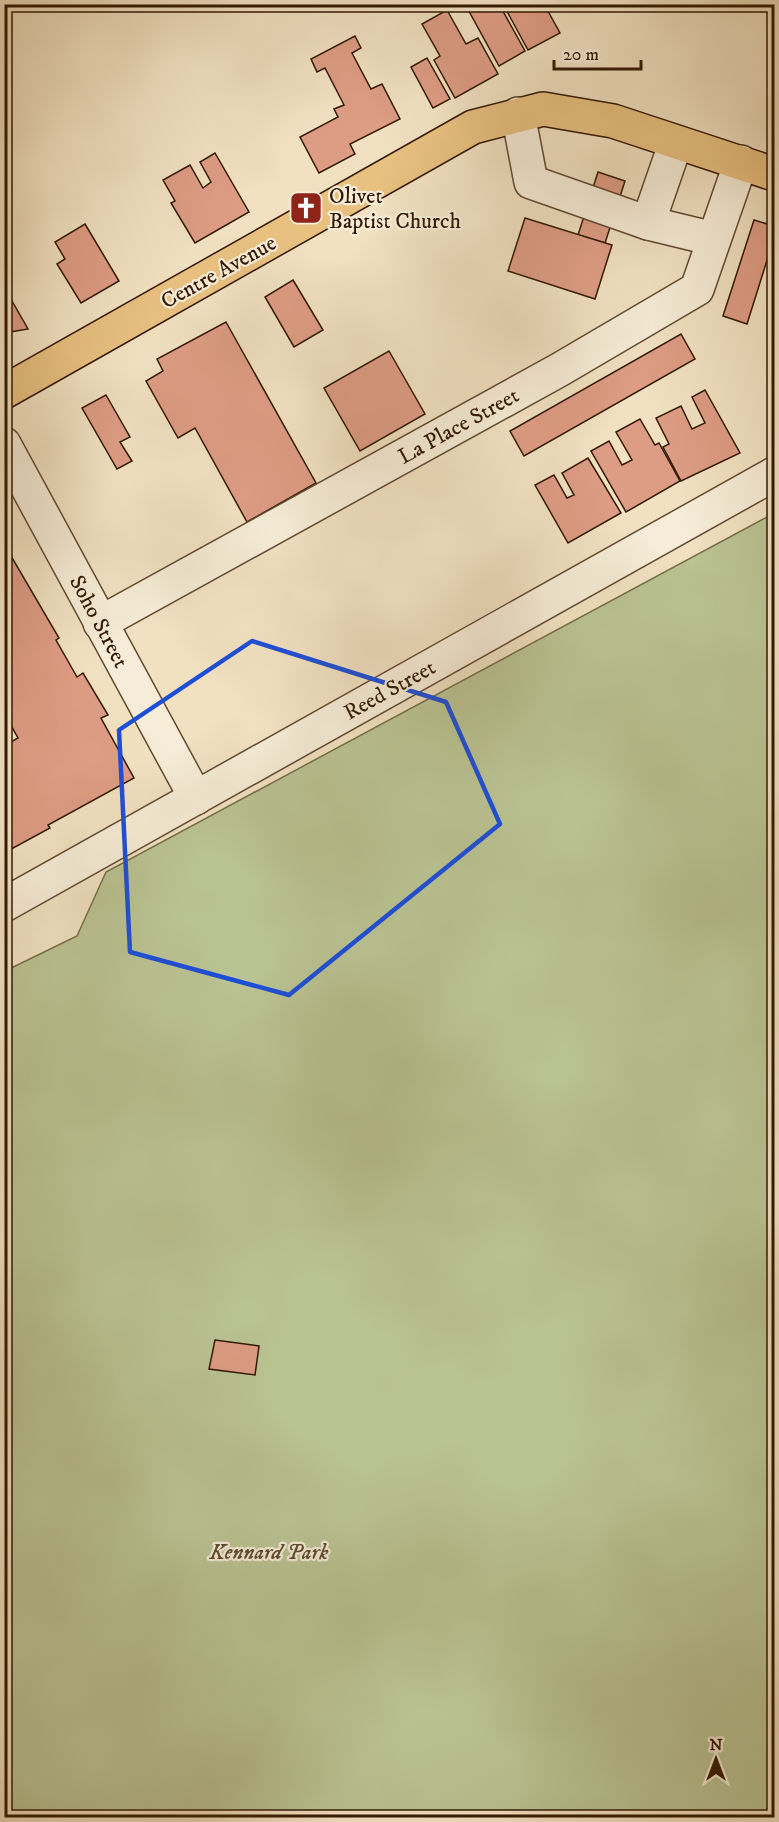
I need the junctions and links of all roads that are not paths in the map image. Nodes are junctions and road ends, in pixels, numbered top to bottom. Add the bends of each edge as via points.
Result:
1 (518, 114) junction
2 (676, 142) junction
3 (741, 162) junction
4 (774, 174) edge
5 (648, 223) junction
6 (714, 239) junction
7 (4, 392) edge
8 (4, 444) edge
9 (772, 483) edge
10 (100, 623) junction
11 (196, 798) junction
12 (4, 905) edge

1 - 2 main road, Centre Avenue via 543,110 613,121
1 - 5 street via 531,182
1 - 7 main road, Centre Avenue via 473,127
2 - 3 main road, Centre Avenue
2 - 5 street
3 - 4 main road, Centre Avenue
3 - 6 street, La Place Street
5 - 6 street
6 - 10 street, La Place Street via 697,289
8 - 10 street, Soho Street
9 - 11 street, Reed Street
10 - 11 street, Soho Street
11 - 12 street, Reed Street

